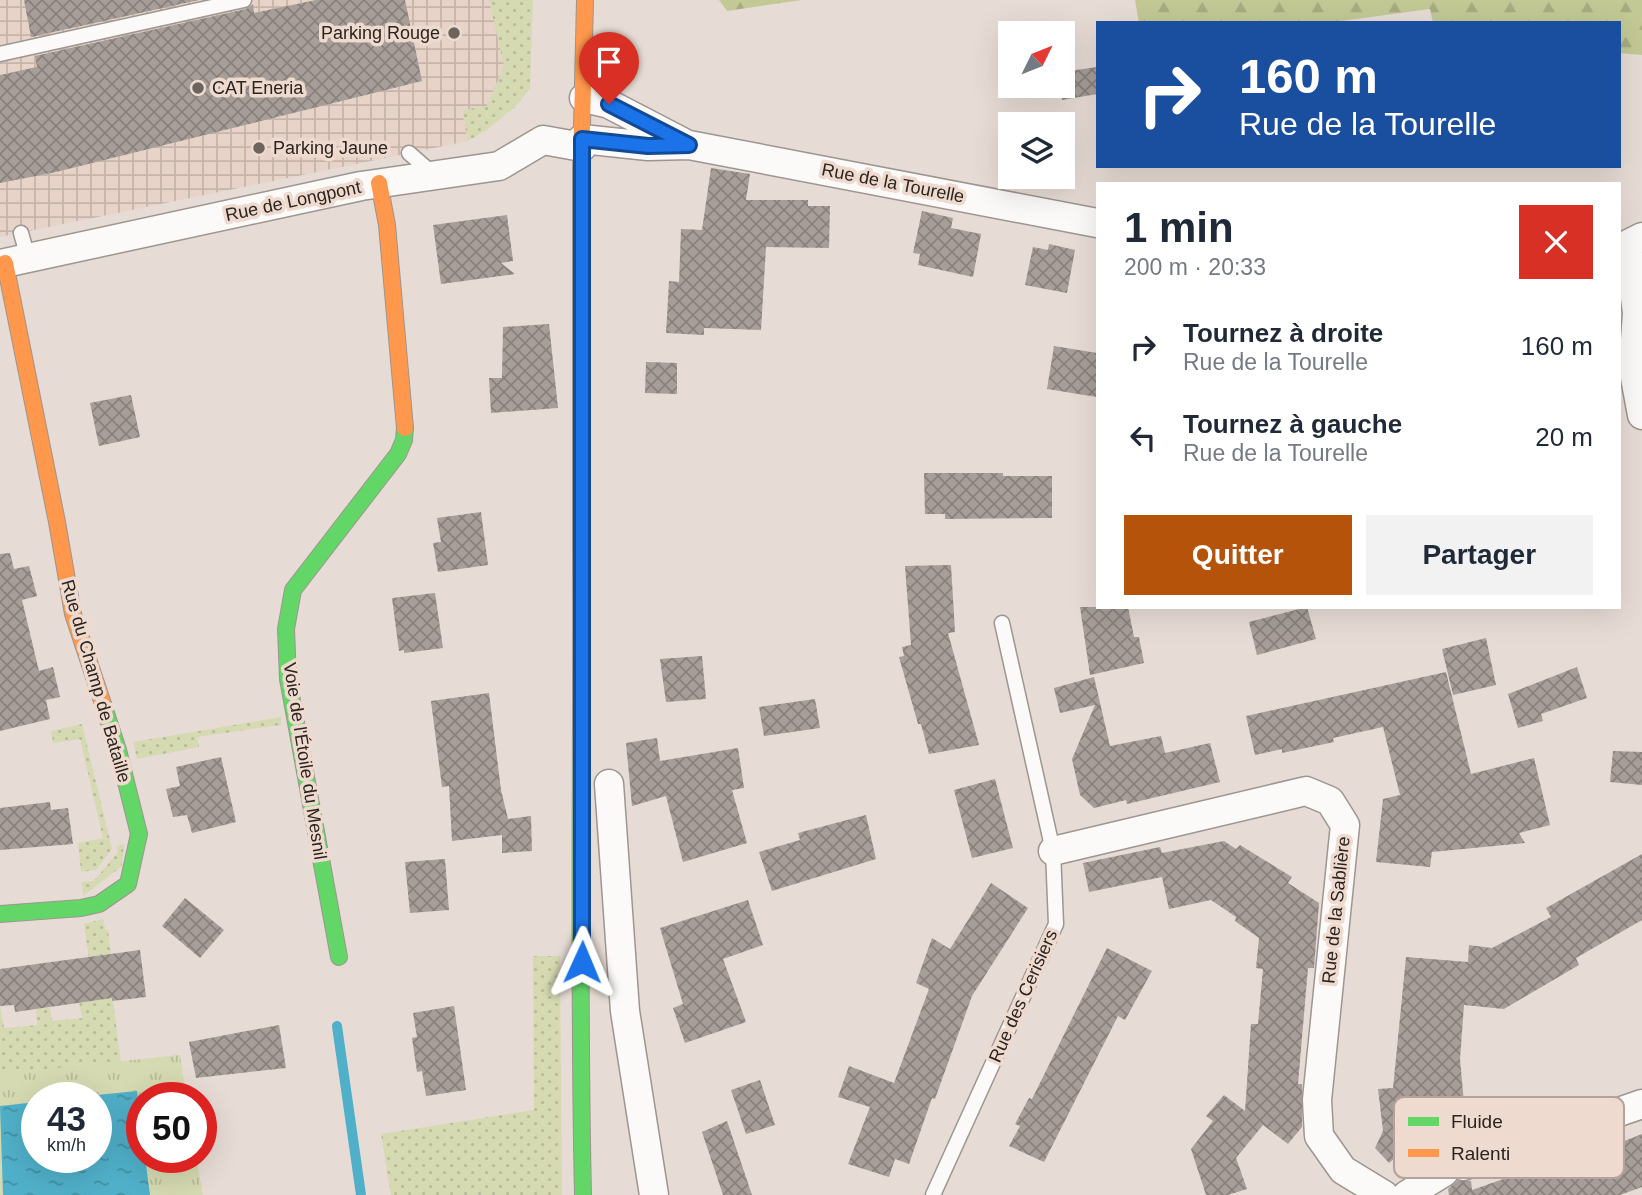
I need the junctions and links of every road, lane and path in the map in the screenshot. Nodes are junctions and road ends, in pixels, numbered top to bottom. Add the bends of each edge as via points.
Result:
1 (244, 0) edge
2 (585, 0) edge
3 (0, 54) edge
4 (584, 99) junction
5 (582, 143) junction
6 (689, 145) junction
7 (410, 153) dead end
8 (435, 175) junction
9 (379, 183) junction
10 (1096, 222) edge
11 (1642, 237) edge
12 (14, 255) edge
13 (1633, 314) edge
14 (1621, 335) edge
15 (1642, 415) edge
16 (1002, 624) dead end
17 (609, 784) dead end
18 (1054, 851) junction
19 (0, 914) edge
20 (339, 957) dead end
21 (579, 1026) junction
22 (1642, 1104) edge
23 (1624, 1110) edge
24 (598, 1169) dead end
25 (1437, 1178) edge
26 (583, 1195) edge
27 (654, 1195) edge
28 (933, 1195) edge
29 (1384, 1195) edge
30 (1407, 1195) edge

1 - 3 lane
2 - 4 street
4 - 5 street
4 - 6 street, Rue de la Tourelle via 609,104
5 - 6 street, Rue de la Tourelle
5 - 8 street, Rue de Longpont via 544,141 499,166
5 - 21 street
6 - 10 street, Rue de la Tourelle
7 - 8 lane
8 - 9 street, Rue de Longpont
9 - 12 street, Rue de Longpont
9 - 20 street, Voie de l'Étoile du Mesnil via 387,225 404,440 398,454 293,590 286,629 288,679
11 - 13 street via 1628,244
12 - 19 street, Rue du Champ de Bataille via 73,614 118,750 139,834 128,884 99,904
13 - 14 lane
13 - 15 street via 1633,367
16 - 18 lane, Rue des Cerisiers
17 - 27 street via 625,1011
18 - 28 lane, Rue des Cerisiers via 1056,924
18 - 29 street, Rue de la Sablière via 1306,791 1330,801 1345,825 1317,1100 1319,1136 1343,1170
21 - 24 street
21 - 26 street
22 - 23 street
25 - 30 street

